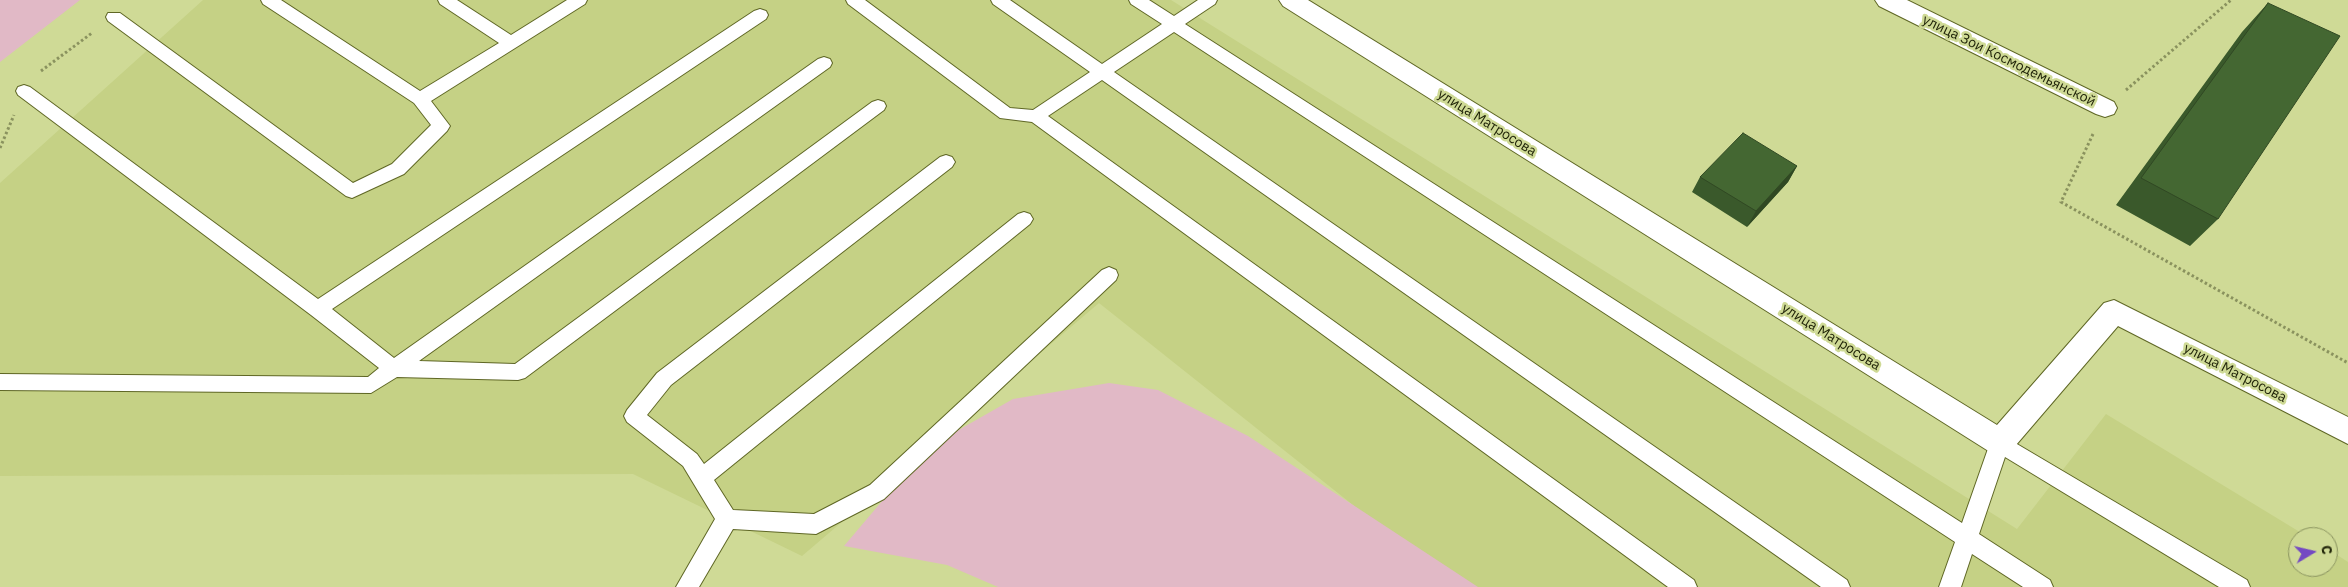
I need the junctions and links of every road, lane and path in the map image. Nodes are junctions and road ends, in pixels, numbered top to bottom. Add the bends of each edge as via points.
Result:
1 (269, 0) edge
2 (446, 0) edge
3 (579, 0) edge
4 (854, 0) edge
5 (999, 0) edge
6 (1137, 0) edge
7 (1209, 0) edge
8 (1291, 0) edge
9 (1886, 0) edge
10 (2231, 0) edge
11 (760, 15) dead end
12 (114, 17) joint
13 (1174, 24) junction
14 (511, 43) junction
15 (824, 63) dead end
16 (1102, 72) junction
17 (24, 91) junction
18 (420, 99) junction
19 (878, 106) dead end
20 (2106, 108) junction
21 (1036, 116) junction
22 (0, 148) edge
23 (946, 162) dead end
24 (1024, 219) dead end
25 (1109, 275) dead end
26 (318, 309) junction
27 (2348, 363) edge
28 (394, 369) junction
29 (0, 382) edge
30 (2348, 431) edge
31 (2000, 443) junction
32 (701, 478) junction
33 (726, 519) junction
34 (1967, 538) junction
35 (687, 587) edge
36 (1686, 587) edge
37 (1839, 587) edge
38 (1950, 587) edge
39 (2042, 587) edge
40 (2239, 587) edge

1 - 18 lane
2 - 14 lane
3 - 14 lane
4 - 21 lane via 1006,114
5 - 16 lane
6 - 13 lane
7 - 13 lane
8 - 31 street, улица Матросова
9 - 20 street, улица Зои Космодемьянской
10 - 20 path
11 - 26 lane
12 - 17 path via 28,81
12 - 18 lane via 352,191 398,168 441,126
13 - 16 lane
13 - 34 lane
14 - 18 lane
15 - 28 lane
16 - 21 lane
16 - 37 lane
17 - 22 path
17 - 26 lane
19 - 28 lane via 518,372
20 - 27 path via 2061,202
21 - 36 lane
23 - 32 lane via 664,378 634,416 690,460
24 - 32 lane
25 - 33 lane via 877,492 816,524
26 - 28 lane
28 - 29 lane via 371,385
30 - 31 street, улица Матросова via 2114,311
31 - 34 lane
31 - 40 lane
32 - 33 lane
33 - 35 lane
34 - 38 lane
34 - 39 lane

